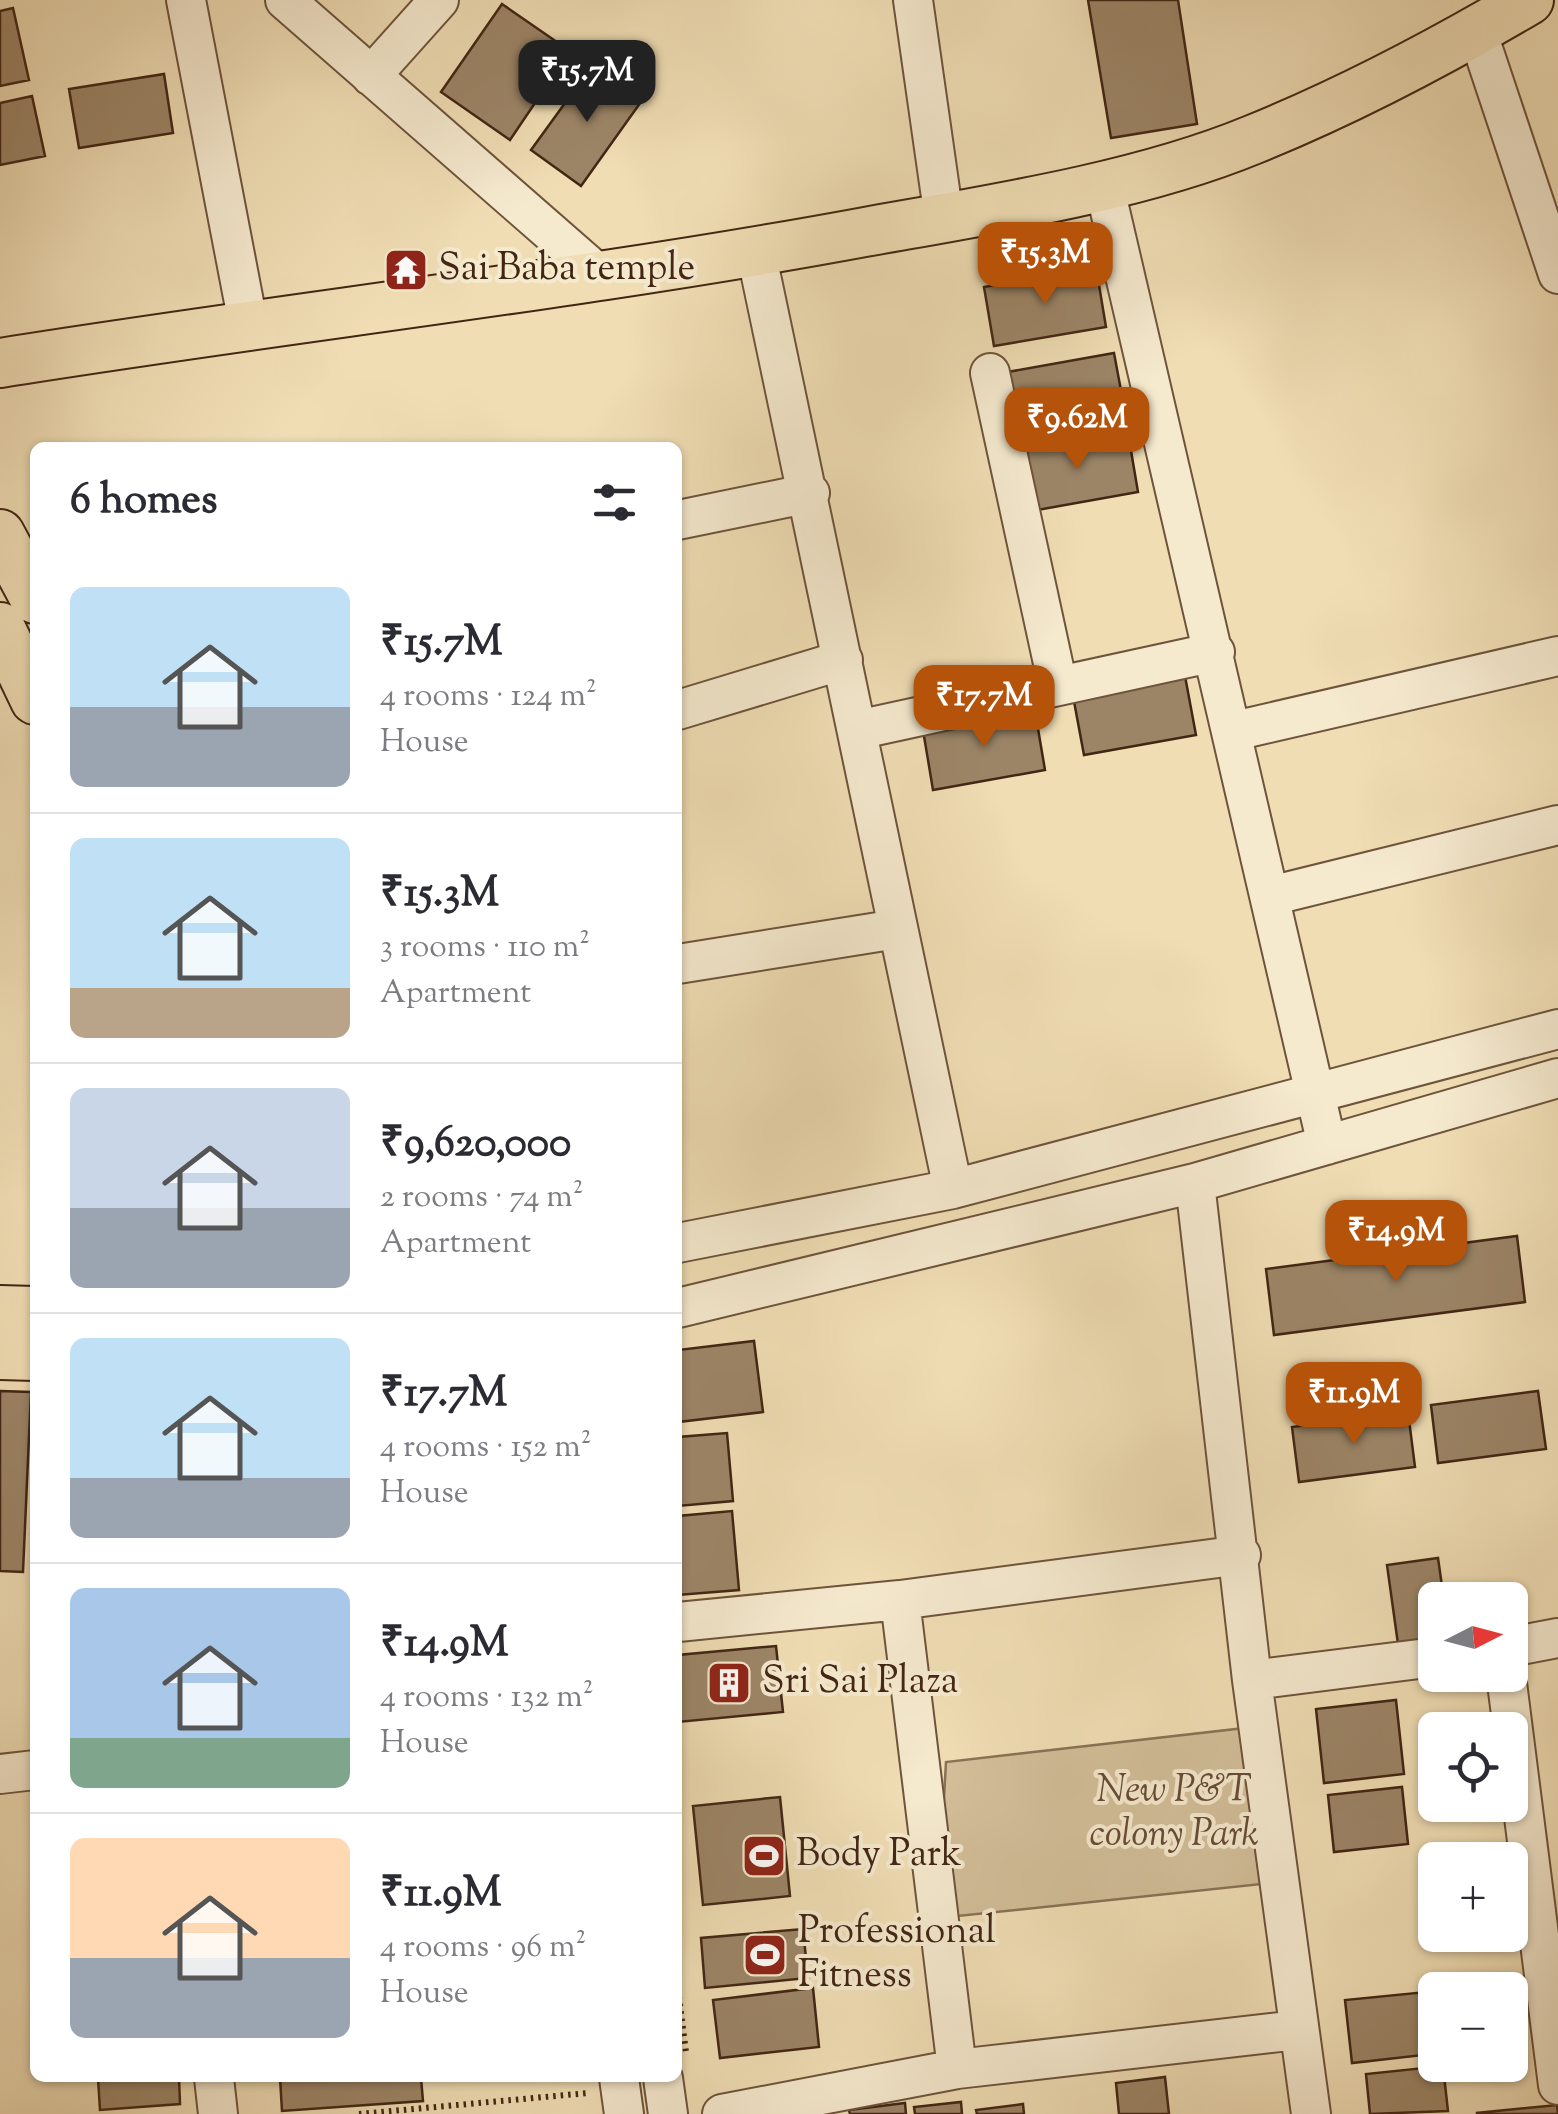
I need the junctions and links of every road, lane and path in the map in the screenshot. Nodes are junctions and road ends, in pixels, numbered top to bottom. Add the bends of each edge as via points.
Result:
1 (186, 0) edge
2 (285, 0) edge
3 (439, 0) edge
4 (913, 0) edge
5 (1528, 0) edge
6 (1477, 31) junction
7 (371, 76) junction
8 (1104, 185) junction
9 (944, 218) junction
10 (756, 252) junction
11 (1558, 274) edge
12 (602, 278) junction
13 (248, 323) junction
14 (0, 363) edge
15 (990, 373) dead end
16 (810, 493) junction
17 (682, 519) edge
18 (0, 534) edge
19 (30, 589) edge
20 (0, 627) edge
21 (1215, 652) junction
22 (1558, 656) edge
23 (844, 660) junction
24 (1058, 686) junction
25 (30, 690) edge
26 (682, 709) edge
27 (858, 730) junction
28 (1234, 731) junction
29 (1558, 826) edge
30 (1270, 896) junction
31 (897, 929) junction
32 (682, 963) edge
33 (1558, 1029) edge
34 (1558, 1078) edge
35 (1314, 1095) junction
36 (1327, 1145) junction
37 (1195, 1183) junction
38 (953, 1189) junction
39 (682, 1241) edge
40 (682, 1307) edge
41 (0, 1310) edge
42 (30, 1311) edge
43 (0, 1354) edge
44 (30, 1356) edge
45 (1241, 1555) junction
46 (900, 1600) junction
47 (682, 1622) edge
48 (1558, 1638) edge
49 (1528, 1644) edge
50 (1418, 1659) edge
51 (1252, 1680) junction
52 (1509, 1692) edge
53 (30, 1771) edge
54 (0, 1774) edge
55 (1547, 1888) edge
56 (1298, 2030) junction
57 (957, 2069) junction
58 (214, 2082) edge
59 (594, 2082) edge
60 (620, 2082) edge
61 (664, 2082) edge
62 (1558, 2085) edge
63 (218, 2114) edge
64 (359, 2114) edge
65 (624, 2114) edge
66 (668, 2114) edge
67 (722, 2114) edge
68 (1311, 2114) edge

1 - 13 street
2 - 7 street
3 - 7 street
4 - 9 street
5 - 6 main road
6 - 8 main road via 1250,141
6 - 11 street
7 - 12 street
8 - 9 main road
8 - 21 street
9 - 10 main road
10 - 12 main road
10 - 16 street
12 - 13 main road
13 - 14 main road
15 - 24 street
16 - 17 street
16 - 23 street
18 - 19 main road
20 - 25 main road
21 - 24 street
21 - 28 street
22 - 28 street
23 - 26 street
23 - 27 street
24 - 27 street
27 - 31 street
28 - 30 street
29 - 30 street
30 - 35 street
31 - 32 street
31 - 38 street
33 - 35 street
34 - 36 street
35 - 36 street
35 - 38 street
36 - 37 street
37 - 40 street
37 - 45 street
38 - 39 street
41 - 42 main road
43 - 44 main road
45 - 46 street
45 - 51 street
46 - 47 street
46 - 57 street
48 - 49 street
50 - 51 street
51 - 56 street
52 - 55 street
53 - 54 street
55 - 62 street
56 - 57 street
56 - 68 street
57 - 67 street
58 - 63 street
59 - 64 path via 595,2092
60 - 65 street
61 - 66 street

